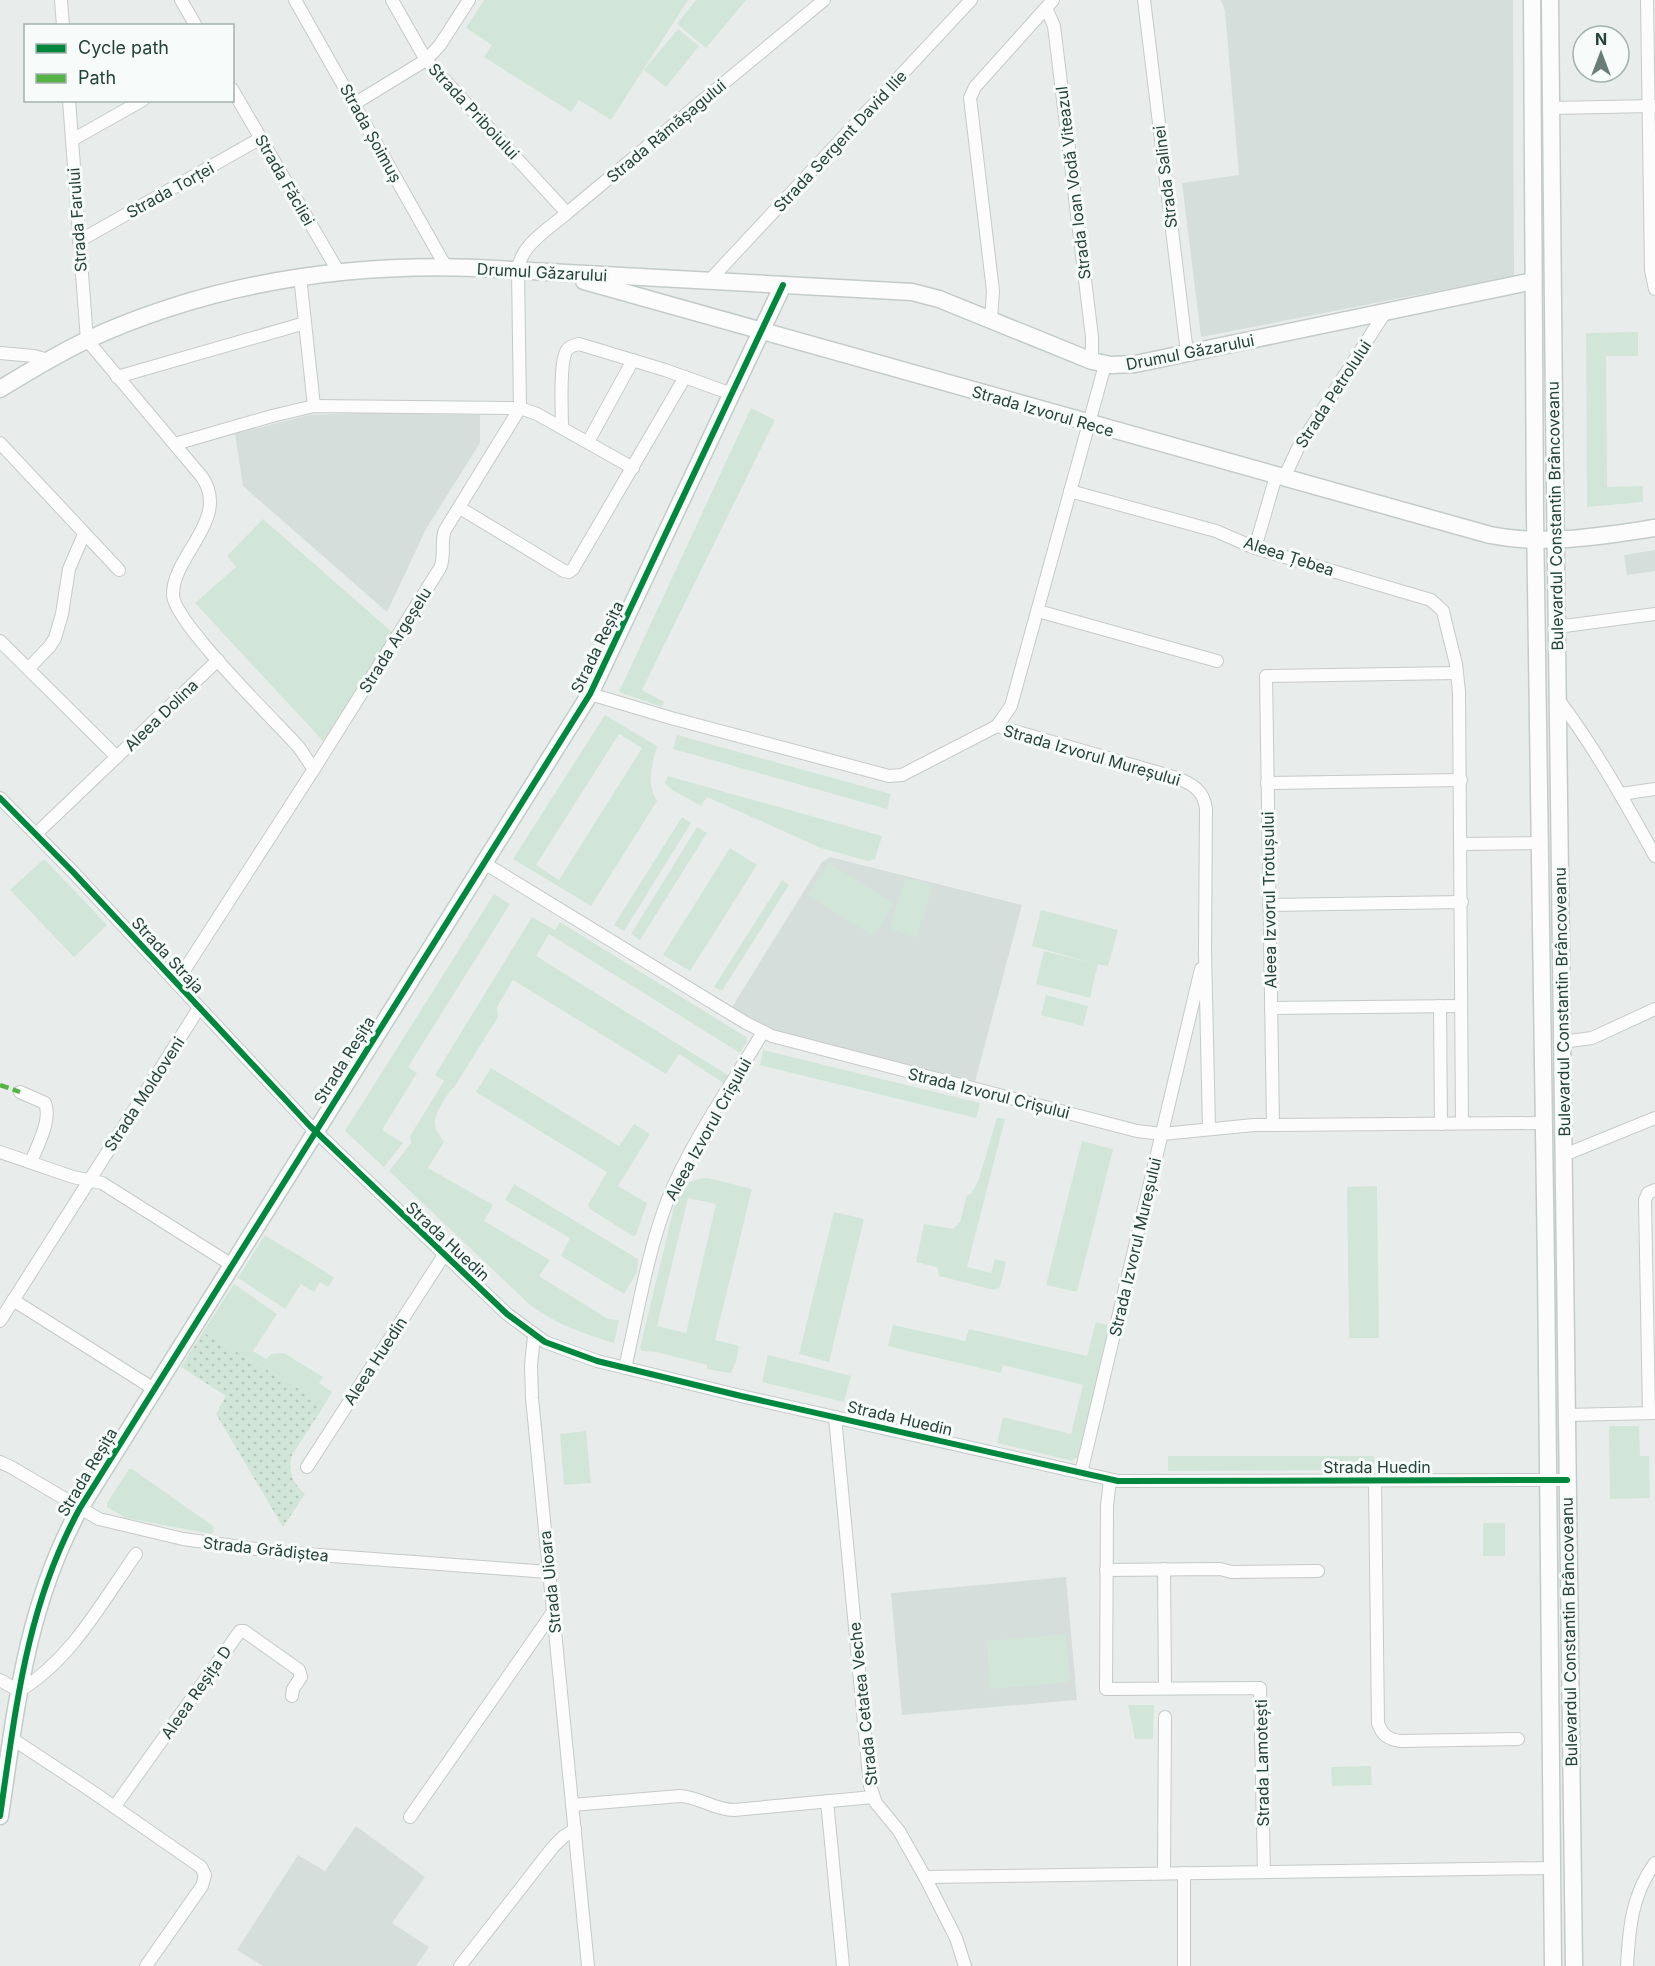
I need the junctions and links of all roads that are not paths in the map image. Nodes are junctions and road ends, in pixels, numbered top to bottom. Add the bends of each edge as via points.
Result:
1 (61, 0) edge
2 (181, 0) edge
3 (295, 0) edge
4 (392, 0) edge
5 (469, 0) edge
6 (824, 0) edge
7 (971, 0) edge
8 (1144, 0) edge
9 (1532, 0) edge
10 (1550, 0) edge
11 (1647, 0) edge
12 (1049, 4) edge
13 (63, 24) edge
14 (195, 24) edge
15 (1551, 38) junction
16 (1532, 39) junction
17 (426, 60) junction
18 (234, 92) edge
19 (69, 102) edge
20 (139, 102) edge
21 (354, 104) junction
22 (1652, 106) edge
23 (1551, 108) junction
24 (261, 138) junction
25 (72, 140) junction
26 (1652, 179) edge
27 (567, 213) junction
28 (79, 241) junction
29 (446, 267) junction
30 (518, 270) junction
31 (338, 271) junction
32 (554, 272) junction
33 (300, 276) junction
34 (709, 281) junction
35 (1533, 281) junction
36 (783, 285) junction
37 (1655, 289) edge
38 (1386, 311) junction
39 (991, 320) junction
40 (305, 322) junction
41 (761, 332) junction
42 (87, 340) junction
43 (0, 353) edge
44 (1187, 353) junction
45 (48, 360) junction
46 (633, 360) junction
47 (1099, 363) junction
48 (117, 377) junction
49 (685, 377) junction
50 (0, 389) edge
51 (732, 394) junction
52 (314, 406) junction
53 (520, 408) junction
54 (1089, 424) junction
55 (562, 428) junction
56 (588, 442) junction
57 (0, 443) edge
58 (175, 444) junction
59 (633, 468) junction
60 (1280, 477) junction
61 (1070, 491) junction
62 (460, 508) junction
63 (1655, 528) edge
64 (84, 534) junction
65 (1535, 539) junction
66 (1556, 539) junction
67 (1255, 548) junction
68 (118, 570) dead end
69 (1038, 611) junction
70 (1655, 614) edge
71 (1557, 627) junction
72 (0, 641) edge
73 (218, 660) junction
74 (1217, 661) dead end
75 (29, 668) junction
76 (1457, 673) junction
77 (590, 694) junction
78 (1557, 699) junction
79 (997, 726) junction
80 (117, 757) junction
81 (314, 769) junction
82 (1461, 780) junction
83 (1267, 783) junction
84 (1655, 789) edge
85 (1621, 794) junction
86 (0, 798) edge
87 (36, 834) junction
88 (1540, 843) junction
89 (1461, 844) junction
90 (1655, 856) edge
91 (484, 863) junction
92 (1462, 902) junction
93 (1269, 905) junction
94 (1205, 951) junction
95 (176, 983) junction
96 (1440, 1006) junction
97 (1461, 1006) junction
98 (199, 1008) junction
99 (1271, 1008) junction
100 (1655, 1009) edge
101 (763, 1032) junction
102 (1562, 1042) junction
103 (20, 1092) dead end
104 (1655, 1118) edge
105 (1462, 1123) junction
106 (1544, 1123) junction
107 (1441, 1124) junction
108 (1273, 1125) junction
109 (1209, 1129) junction
110 (315, 1132) junction
111 (1162, 1134) junction
112 (0, 1152) edge
113 (1564, 1155) junction
114 (31, 1162) junction
115 (88, 1180) junction
116 (1655, 1190) edge
117 (444, 1255) junction
118 (232, 1264) junction
119 (13, 1300) junction
120 (0, 1321) edge
121 (534, 1336) junction
122 (625, 1368) junction
123 (154, 1389) junction
124 (1652, 1413) edge
125 (1566, 1415) junction
126 (836, 1417) junction
127 (0, 1462) edge
128 (307, 1467) dead end
129 (1081, 1473) junction
130 (1110, 1480) junction
131 (1548, 1480) junction
132 (1567, 1480) junction
133 (1375, 1481) junction
134 (80, 1508) junction
135 (136, 1554) dead end
136 (1164, 1569) junction
137 (1106, 1570) junction
138 (1318, 1571) dead end
139 (549, 1572) junction
140 (553, 1612) junction
141 (0, 1680) edge
142 (1165, 1688) junction
143 (19, 1691) junction
144 (292, 1696) dead end
145 (1165, 1717) dead end
146 (11, 1738) junction
147 (1518, 1739) dead end
148 (873, 1797) junction
149 (827, 1801) junction
150 (572, 1805) junction
151 (115, 1806) junction
152 (0, 1816) edge
153 (410, 1817) dead end
154 (575, 1829) junction
155 (1655, 1863) edge
156 (1552, 1868) junction
157 (1264, 1872) junction
158 (1164, 1873) junction
159 (1184, 1873) junction
160 (925, 1877) junction
161 (146, 1966) edge
162 (460, 1966) edge
163 (588, 1966) edge
164 (843, 1966) edge
165 (965, 1966) edge
166 (1184, 1966) edge
167 (1553, 1966) edge
168 (1574, 1966) edge
169 (1627, 1966) edge

1 - 13 street
2 - 14 street
3 - 21 street, Strada Șoimuș
4 - 17 street, Strada Priboiului
5 - 17 street
6 - 27 street, Strada Rămășagului
7 - 34 street, Strada Sergent David Ilie
8 - 44 street, Strada Salinei
9 - 16 street, Bulevardul Constantin Brâncoveanu
10 - 15 street, Bulevardul Constantin Brâncoveanu
11 - 22 street
12 - 39 street via 975,87 970,98 993,291
12 - 47 street, Strada Ioan Vodă Viteazul via 1092,337
15 - 16 street
15 - 23 street, Bulevardul Constantin Brâncoveanu
16 - 35 street, Bulevardul Constantin Brâncoveanu
17 - 21 street
17 - 27 street, Strada Priboiului
18 - 24 street, Strada Făcliei
19 - 25 street, Strada Farului
20 - 25 street
21 - 29 street, Strada Șoimuș
22 - 23 street
22 - 26 street
23 - 66 street, Bulevardul Constantin Brâncoveanu
24 - 28 street, Strada Torței
24 - 31 street, Strada Făcliei
25 - 28 street, Strada Farului
26 - 37 street via 1651,270
27 - 30 street, Strada Rămășagului via 525,250
28 - 42 street, Strada Farului
29 - 30 street, Drumul Găzarului
29 - 31 street, Drumul Găzarului
30 - 32 street, Drumul Găzarului
30 - 53 street
31 - 33 street, Drumul Găzarului
32 - 34 street, Drumul Găzarului
32 - 41 street, Strada Izvorul Rece
33 - 40 street
33 - 42 street, Drumul Găzarului via 160,312
34 - 36 street, Drumul Găzarului
35 - 38 street, Drumul Găzarului
35 - 65 street, Bulevardul Constantin Brâncoveanu
36 - 39 street, Drumul Găzarului via 918,293
36 - 41 street
38 - 44 street, Drumul Găzarului
38 - 60 street, Strada Petrolului
39 - 47 street, Drumul Găzarului
40 - 48 street
40 - 52 street
41 - 51 street, Strada Reșița
41 - 54 street, Strada Izvorul Rece
42 - 45 street, Drumul Găzarului
42 - 48 street
43 - 45 street
44 - 47 street, Drumul Găzarului via 1130,364
45 - 50 street, Drumul Găzarului
46 - 49 street
46 - 55 street via 579,344 568,348 563,360
46 - 56 street
47 - 54 street, Strada Ioan Vodă Viteazul
48 - 58 street
49 - 51 street
49 - 59 street
51 - 77 street, Strada Reșița
52 - 53 street
52 - 58 street
53 - 55 street
53 - 62 street, Strada Argeșelu
54 - 60 street, Strada Izvorul Rece
54 - 61 street, Strada Ioan Vodă Viteazul
55 - 56 street
56 - 59 street
57 - 64 street
58 - 73 street via 210,489 211,502 174,588 174,601
59 - 62 street via 569,572
60 - 65 street, Strada Izvorul Rece via 1490,535
60 - 67 street, Strada Petrolului
61 - 67 street, Aleea Țebea via 1216,531
61 - 69 street, Strada Ioan Vodă Viteazul
62 - 81 street, Strada Argeșelu via 443,536 440,568
63 - 66 street, Strada Izvorul Rece
64 - 68 street
64 - 75 street via 69,569 55,638
65 - 66 street, Strada Izvorul Rece
65 - 88 street, Bulevardul Constantin Brâncoveanu
66 - 71 street, Bulevardul Constantin Brâncoveanu
67 - 76 street, Aleea Țebea via 1438,604
69 - 74 street
69 - 79 street, Strada Ioan Vodă Viteazul via 1011,706
70 - 71 street
71 - 78 street, Bulevardul Constantin Brâncoveanu
72 - 75 street, Aleea Dolina
73 - 80 street, Aleea Dolina
73 - 81 street via 297,745
75 - 80 street, Aleea Dolina
76 - 82 street, Aleea Țebea
76 - 83 street, Aleea Izvorul Trotușului via 1266,676
77 - 79 street, Strada Izvorul Mureșului via 889,776 902,775
77 - 91 street, Strada Reșița
78 - 85 street
78 - 102 street, Bulevardul Constantin Brâncoveanu
79 - 94 street, Strada Izvorul Mureșului via 1177,778 1201,791 1206,809
80 - 87 street
81 - 95 street, Strada Argeșelu
82 - 83 street
82 - 89 street, Aleea Țebea
83 - 93 street, Aleea Izvorul Trotușului
84 - 85 street
85 - 90 street
86 - 87 street, Strada Straja
87 - 95 street, Strada Straja
88 - 89 street
88 - 106 street, Bulevardul Constantin Brâncoveanu
89 - 92 street, Aleea Țebea
91 - 101 street, Strada Izvorul Crișului
91 - 110 street, Strada Reșița
92 - 93 street
92 - 97 street, Aleea Țebea
93 - 99 street, Aleea Izvorul Trotușului
94 - 109 street, Strada Izvorul Mureșului
94 - 111 street, Strada Izvorul Mureșului
95 - 98 street, Strada Straja
96 - 97 street
96 - 99 street
96 - 107 street
97 - 105 street, Aleea Țebea
98 - 110 street, Strada Straja
98 - 115 street, Strada Moldoveni
99 - 108 street, Aleea Izvorul Trotușului
100 - 102 street via 1592,1038
101 - 111 street, Strada Izvorul Crișului via 1047,1108
101 - 122 street, Aleea Izvorul Crișului via 669,1198
102 - 113 street, Bulevardul Constantin Brâncoveanu
103 - 114 street via 45,1103 48,1109
104 - 113 street
105 - 106 street, Strada Izvorul Crișului
105 - 107 street, Strada Izvorul Crișului
106 - 131 street, Bulevardul Constantin Brâncoveanu
107 - 108 street, Strada Izvorul Crișului
108 - 109 street, Strada Izvorul Crișului
109 - 111 street, Strada Izvorul Crișului
110 - 117 street, Strada Huedin
110 - 118 street, Strada Reșița
111 - 129 street, Strada Izvorul Mureșului
112 - 114 street
113 - 125 street, Bulevardul Constantin Brâncoveanu
114 - 115 street
115 - 118 street via 102,1183
115 - 119 street, Strada Moldoveni
116 - 124 street via 1645,1200
117 - 121 street, Strada Huedin
117 - 128 street, Aleea Huedin
118 - 123 street, Strada Reșița
119 - 120 street, Strada Moldoveni
119 - 123 street
121 - 122 street, Strada Huedin via 556,1347
121 - 139 street, Strada Uioara via 531,1382
122 - 126 street, Strada Huedin
123 - 134 street, Strada Reșița
124 - 125 street
125 - 132 street, Bulevardul Constantin Brâncoveanu
126 - 129 street, Strada Huedin
126 - 148 street, Strada Cetatea Veche
127 - 134 street, Strada Grădiștea
129 - 130 street, Strada Huedin
130 - 133 street, Strada Huedin
130 - 137 street
131 - 132 street, Strada Huedin
131 - 133 street, Strada Huedin
131 - 156 street, Bulevardul Constantin Brâncoveanu
132 - 168 street, Bulevardul Constantin Brâncoveanu
133 - 147 street, Strada Huedin via 1378,1723 1384,1736 1400,1741
134 - 139 street, Strada Grădiștea via 120,1526 236,1547
134 - 143 street, Strada Reșița via 44,1585
135 - 143 street via 61,1657
136 - 137 street
136 - 138 street
136 - 142 street
137 - 142 street via 1106,1689
139 - 140 street, Strada Uioara
140 - 150 street, Strada Uioara
140 - 153 street
141 - 143 street
142 - 157 street, Strada Lamotești via 1260,1688
143 - 146 street, Strada Reșița
144 - 151 street, Aleea Reșița D via 301,1677 299,1670 240,1631
145 - 158 street
146 - 151 street
146 - 152 street, Strada Reșița
148 - 149 street
148 - 160 street, Strada Cetatea Veche via 899,1831
149 - 150 street via 734,1810 680,1796
149 - 164 street
150 - 154 street, Strada Uioara
151 - 161 street via 201,1867 206,1875
154 - 162 street via 552,1847
154 - 163 street, Strada Uioara
155 - 169 street via 1645,1877 1632,1914
156 - 157 street
156 - 167 street, Bulevardul Constantin Brâncoveanu
157 - 159 street
158 - 159 street
158 - 160 street
159 - 166 street
160 - 165 street, Strada Cetatea Veche via 956,1938

